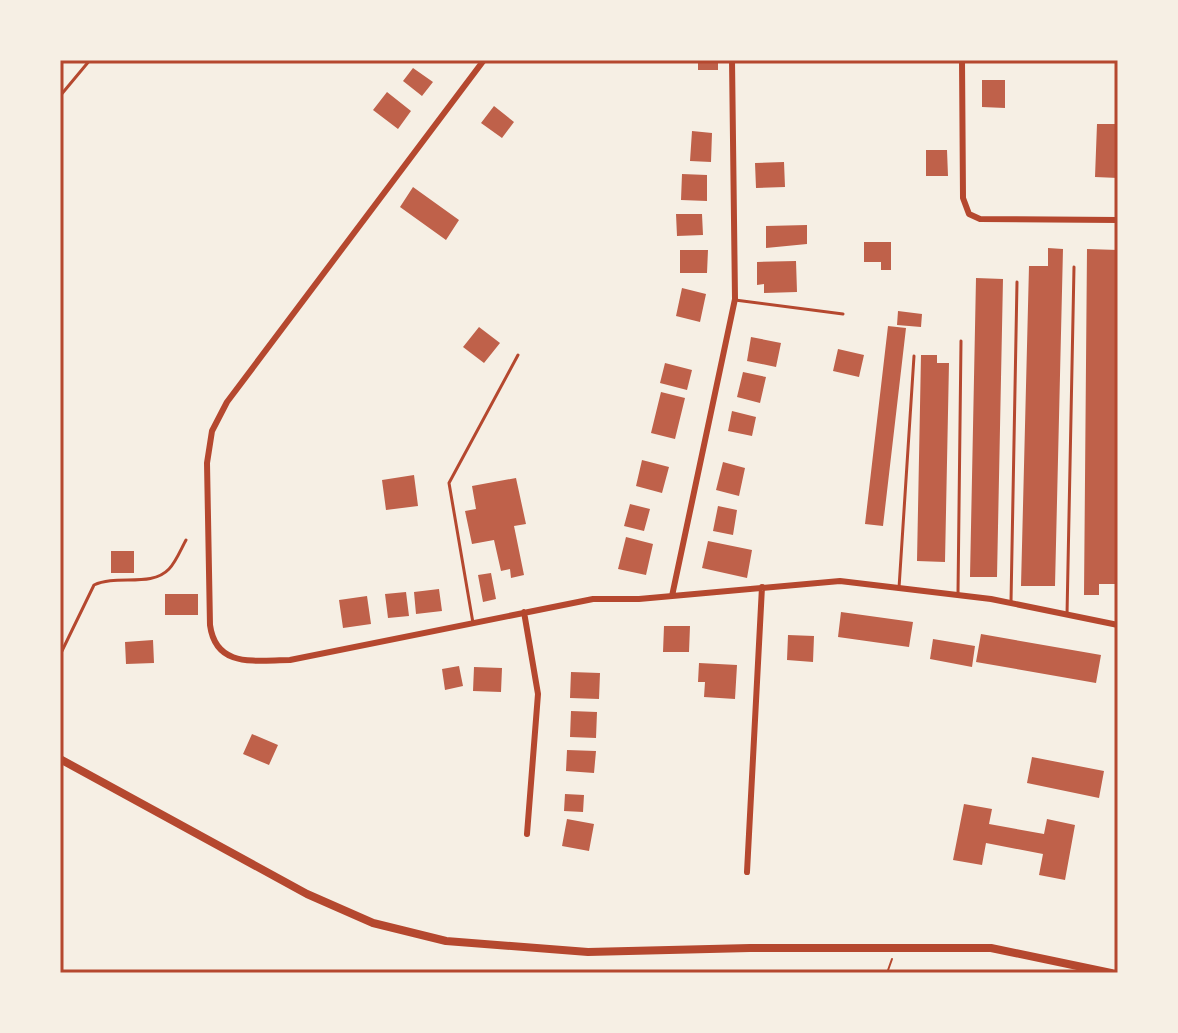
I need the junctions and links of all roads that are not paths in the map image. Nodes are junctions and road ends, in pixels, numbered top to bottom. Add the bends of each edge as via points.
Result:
1 (90, 60) edge
2 (484, 60) edge
3 (732, 60) edge
4 (962, 60) edge
5 (60, 96) edge
6 (1118, 220) edge
7 (1074, 267) dead end
8 (1017, 282) dead end
9 (735, 299) junction
10 (843, 314) dead end
11 (961, 341) dead end
12 (518, 355) dead end
13 (914, 356) dead end
14 (186, 540) dead end
15 (762, 587) junction
16 (899, 588) junction
17 (958, 595) junction
18 (672, 596) junction
19 (1010, 603) junction
20 (524, 612) junction
21 (1067, 615) junction
22 (473, 623) junction
23 (1118, 625) edge
24 (60, 655) edge
25 (60, 759) edge
26 (527, 834) dead end
27 (747, 872) dead end
28 (1111, 973) edge

1 - 5 lane
2 - 22 street via 227,402 212,431 207,463 210,625 215,644 229,657 290,660
3 - 9 street
4 - 6 street via 963,198 969,214 980,219
7 - 21 lane
8 - 19 lane
9 - 10 lane
9 - 18 street
11 - 17 lane
12 - 22 lane via 449,483
13 - 16 lane
14 - 24 lane via 170,569 155,578 94,585
15 - 16 street via 840,581
15 - 18 street
15 - 27 street
16 - 17 street
17 - 19 street
18 - 20 street via 593,599
19 - 21 street
20 - 22 street
20 - 26 street via 538,694
21 - 23 street
25 - 28 main road via 307,894 373,923 446,941 588,952 991,948

